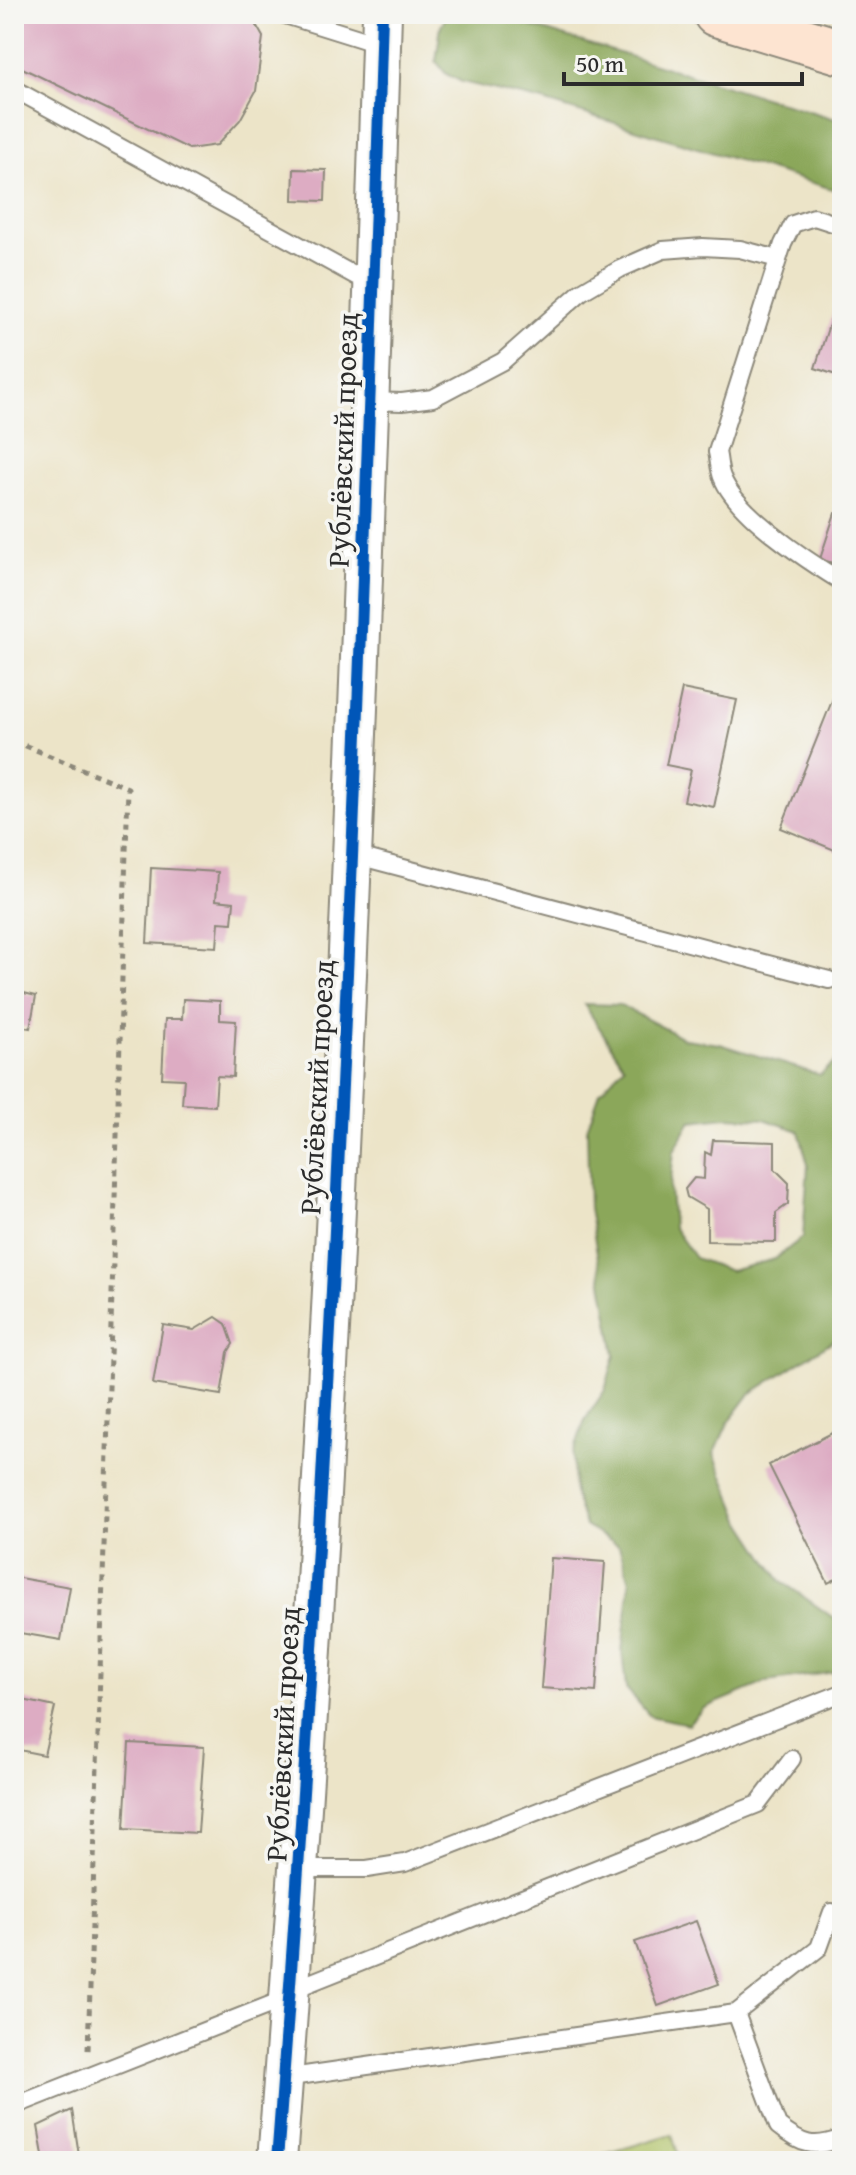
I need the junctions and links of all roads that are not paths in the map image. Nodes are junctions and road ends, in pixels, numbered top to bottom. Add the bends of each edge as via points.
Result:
1 (282, 14) edge
2 (716, 14) edge
3 (381, 30) edge
4 (842, 52) edge
5 (14, 89) edge
6 (842, 226) edge
7 (778, 259) junction
8 (374, 286) junction
9 (369, 401) junction
10 (842, 582) edge
11 (354, 855) junction
12 (829, 980) dead end
13 (842, 1693) edge
14 (792, 1759) dead end
15 (300, 1869) junction
16 (832, 1912) dead end
17 (292, 1993) junction
18 (736, 2013) junction
19 (284, 2078) junction
20 (14, 2106) edge
21 (842, 2138) edge
22 (277, 2161) edge

1 - 3 lane
2 - 4 main road
3 - 8 street, Рублёвский проезд
5 - 8 lane
6 - 7 lane via 814,217 793,224
7 - 9 lane via 715,247 663,250 581,292 503,361 433,398
7 - 10 lane via 717,452 722,477 741,506
8 - 9 street, Рублёвский проезд
9 - 11 street, Рублёвский проезд
11 - 12 lane
11 - 15 street, Рублёвский проезд
13 - 15 lane via 405,1863
14 - 17 lane via 758,1804
15 - 17 street, Рублёвский проезд
16 - 18 lane via 819,1948
17 - 19 street, Рублёвский проезд
17 - 20 lane
18 - 19 lane
18 - 21 lane via 778,2126 793,2139 822,2146
19 - 22 street, Рублёвский проезд

